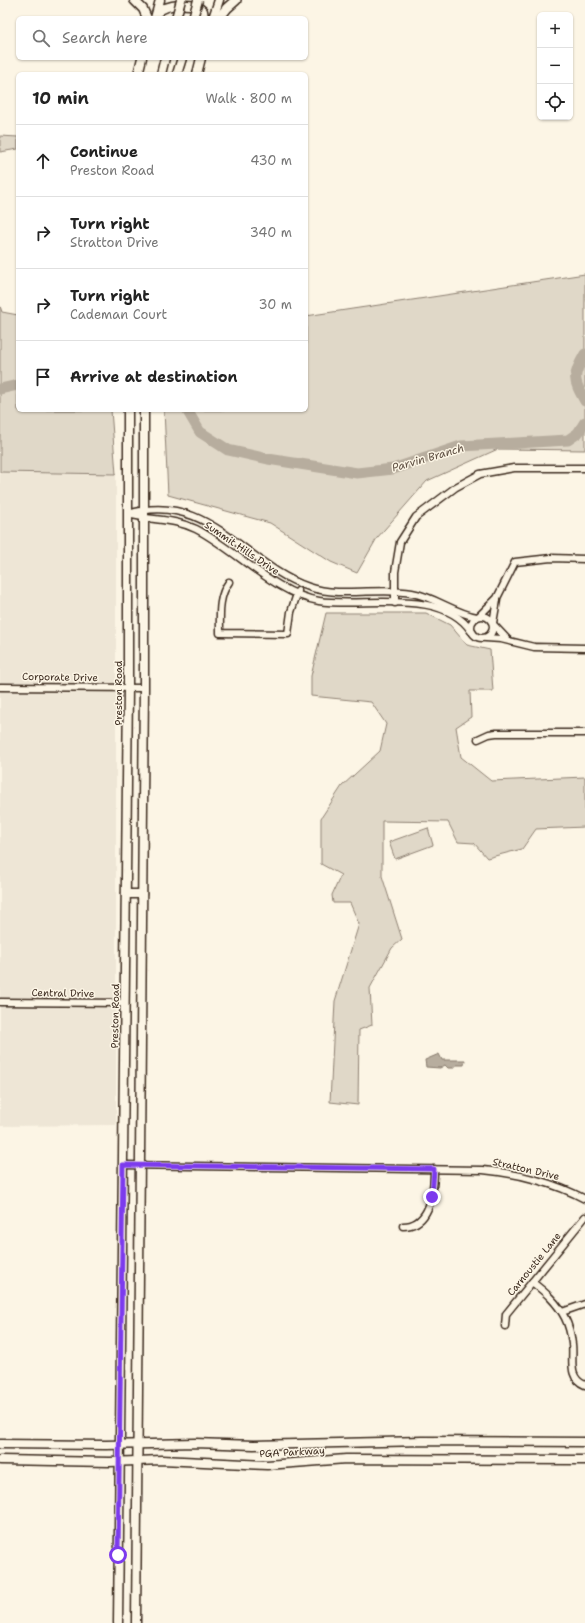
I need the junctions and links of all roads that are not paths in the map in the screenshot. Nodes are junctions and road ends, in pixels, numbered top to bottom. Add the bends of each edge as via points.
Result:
1 (134, 0) edge
2 (160, 0) edge
3 (182, 0) edge
4 (198, 0) edge
5 (219, 0) edge
6 (236, 0) edge
7 (156, 15) edge
8 (146, 16) edge
9 (177, 16) edge
10 (194, 16) edge
11 (203, 16) edge
12 (214, 16) edge
13 (221, 16) edge
14 (142, 60) edge
15 (164, 60) edge
16 (181, 60) edge
17 (200, 60) edge
18 (138, 72) edge
19 (162, 72) edge
20 (178, 72) edge
21 (198, 72) edge
22 (128, 412) edge
23 (144, 412) edge
24 (585, 468) edge
25 (143, 510) junction
26 (128, 514) junction
27 (143, 519) junction
28 (585, 559) edge
29 (229, 582) dead end
30 (301, 584) junction
31 (395, 592) junction
32 (297, 594) junction
33 (497, 598) junction
34 (395, 603) junction
35 (478, 616) junction
36 (493, 624) junction
37 (471, 630) junction
38 (486, 638) junction
39 (508, 640) junction
40 (585, 648) edge
41 (0, 687) edge
42 (128, 688) junction
43 (144, 688) junction
44 (585, 733) edge
45 (478, 739) dead end
46 (126, 894) junction
47 (142, 894) junction
48 (0, 1002) edge
49 (125, 1003) junction
50 (140, 1013) junction
51 (123, 1165) junction
52 (139, 1165) junction
53 (434, 1169) junction
54 (585, 1199) edge
55 (585, 1217) edge
56 (403, 1226) dead end
57 (532, 1282) junction
58 (585, 1304) edge
59 (562, 1312) junction
60 (505, 1326) dead end
61 (585, 1385) edge
62 (585, 1442) edge
63 (138, 1443) junction
64 (0, 1444) edge
65 (120, 1444) junction
66 (0, 1460) edge
67 (585, 1460) edge
68 (138, 1461) junction
69 (120, 1462) junction
70 (118, 1623) edge
71 (136, 1623) edge

1 - 8 main road
2 - 7 main road
3 - 9 main road, bridge
4 - 10 main road, bridge
5 - 12 main road
6 - 13 highway
7 - 11 main road via 168,6 195,6 202,11
14 - 18 main road
15 - 19 main road
16 - 20 main road
17 - 21 main road
22 - 26 main road, Preston Road
23 - 25 main road
24 - 31 street via 514,468 480,474 456,487 416,517 400,542
25 - 26 street, Summit Hills Drive
25 - 27 main road
25 - 30 street, Summit Hills Drive via 179,512 202,519
26 - 27 street, Summit Hills Drive
26 - 42 main road, Preston Road
27 - 32 street, Summit Hills Drive via 163,519 194,528
27 - 43 main road
28 - 33 street via 551,558 515,562
29 - 32 street via 223,590 221,599 220,633 288,634
30 - 31 street, Summit Hills Drive via 331,592
30 - 32 street
31 - 34 street
31 - 35 street, Summit Hills Drive via 419,594 461,613
32 - 34 street, Summit Hills Drive via 336,603
33 - 35 street
33 - 36 street
34 - 37 street, Summit Hills Drive via 420,604 442,609 462,620
35 - 36 street via 487,617
35 - 37 street via 471,623
36 - 38 street via 492,632
36 - 39 street
37 - 38 street via 477,637
38 - 39 street
39 - 40 street via 534,647
41 - 42 street, Corporate Drive
42 - 43 street, Corporate Drive
42 - 46 main road, Preston Road
43 - 47 main road
44 - 45 street via 496,733
46 - 47 main road
46 - 49 main road, Preston Road
47 - 50 main road
48 - 49 street, Central Drive
49 - 50 main road via 132,1004
49 - 51 main road, Preston Road
50 - 52 main road
51 - 52 street, Stratton Drive
51 - 65 main road, Preston Road
52 - 53 street, Stratton Drive
52 - 63 main road
53 - 54 street, Stratton Drive via 500,1172 567,1189
53 - 56 street via 433,1193 425,1213 419,1222
55 - 57 street, Carnoustie Lane
57 - 59 street via 549,1296
57 - 60 street, Carnoustie Lane via 506,1314
58 - 59 street
59 - 61 street via 570,1332 573,1371 577,1380
62 - 63 main road, PGA Parkway via 402,1441 254,1445
63 - 65 main road, PGA Parkway
63 - 68 main road
64 - 65 main road, PGA Parkway
65 - 69 main road, Preston Road
66 - 69 main road, PGA Parkway
67 - 68 main road, PGA Parkway via 346,1460 267,1464 183,1460
68 - 69 main road, PGA Parkway
68 - 71 main road
69 - 70 main road, Preston Road

